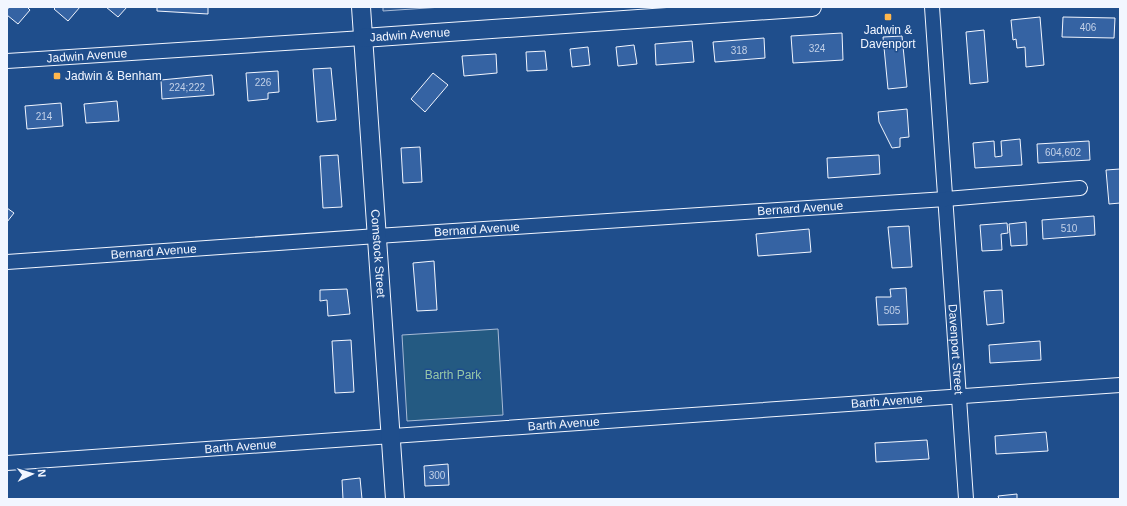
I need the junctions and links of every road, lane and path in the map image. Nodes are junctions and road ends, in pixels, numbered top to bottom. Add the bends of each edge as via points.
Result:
1 (361, 7) edge
2 (812, 7) edge
3 (932, 7) edge
4 (363, 38) junction
5 (7, 61) edge
6 (1080, 188) dead end
7 (946, 199) junction
8 (377, 236) junction
9 (7, 262) edge
10 (1120, 386) edge
11 (959, 397) junction
12 (391, 436) junction
13 (7, 462) edge
14 (395, 499) edge
15 (966, 499) edge

1 - 4 street, Comstock Street
2 - 4 street, Jadwin Avenue
3 - 7 street, Davenport Street
4 - 5 street, Jadwin Avenue
4 - 8 street, Comstock Street
6 - 7 street
7 - 8 street, Bernard Avenue
7 - 11 street, Davenport Street
8 - 9 street, Bernard Avenue
8 - 12 street, Comstock Street
10 - 11 street, Barth Avenue
11 - 12 street, Barth Avenue
11 - 15 street, Davenport Street
12 - 13 street, Barth Avenue
12 - 14 street, Comstock Street

